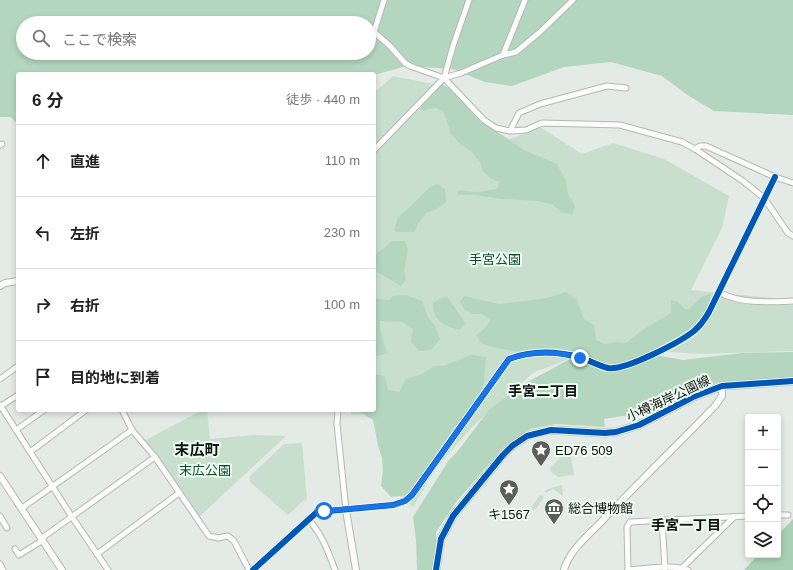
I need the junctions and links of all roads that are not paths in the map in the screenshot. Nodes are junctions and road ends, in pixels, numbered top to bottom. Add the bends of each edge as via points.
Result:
1 (384, 0) edge
2 (469, 0) edge
3 (525, 0) edge
4 (573, 0) edge
5 (376, 26) edge
6 (376, 34) edge
7 (503, 55) junction
8 (444, 78) junction
9 (626, 88) dead end
10 (510, 131) junction
11 (376, 148) edge
12 (695, 149) junction
13 (775, 177) junction
14 (793, 183) edge
15 (764, 198) junction
16 (793, 236) edge
17 (16, 281) edge
18 (0, 286) edge
19 (718, 292) junction
20 (793, 301) edge
21 (16, 368) edge
22 (0, 380) edge
23 (793, 381) edge
24 (722, 386) junction
25 (16, 396) edge
26 (0, 405) edge
27 (41, 412) edge
28 (83, 412) edge
29 (123, 412) edge
30 (338, 412) edge
31 (16, 430) junction
32 (132, 430) junction
33 (30, 452) junction
34 (155, 457) junction
35 (0, 476) edge
36 (2, 485) edge
37 (53, 487) junction
38 (179, 493) junction
39 (22, 508) junction
40 (346, 510) junction
41 (781, 515) edge
42 (788, 515) dead end
43 (0, 516) edge
44 (734, 516) junction
45 (745, 516) edge
46 (72, 517) junction
47 (308, 519) junction
48 (662, 521) junction
49 (7, 528) dead end
50 (42, 539) junction
51 (15, 549) dead end
52 (97, 554) junction
53 (0, 564) edge
54 (665, 568) junction
55 (685, 569) edge
56 (3, 570) edge
57 (62, 570) edge
58 (108, 570) edge
59 (249, 570) edge
60 (253, 570) edge
61 (335, 570) edge
62 (356, 570) edge
63 (436, 570) edge
64 (564, 570) edge

1 - 5 street
2 - 8 street
3 - 7 street
4 - 7 street via 516,52
6 - 8 street via 410,66
7 - 8 street via 461,74
8 - 10 street via 484,120 496,128
8 - 11 street
9 - 10 street via 606,86 540,104 519,112
10 - 12 street via 526,130 542,123 620,125 682,142
12 - 13 street via 706,146
12 - 15 street
13 - 14 street
13 - 15 street
15 - 16 street via 788,233
15 - 19 street
17 - 18 street
19 - 20 street via 732,298
19 - 40 street via 703,323 693,332 649,356 620,368 607,368 580,358 549,352 520,355 509,359 412,495 394,505
21 - 22 street
23 - 24 main road, 小樽海岸公園線
24 - 63 main road, 小樽海岸公園線 via 693,397 628,429 605,433 551,430 520,440 503,456 453,516 441,539
24 - 64 street via 722,396 716,406 573,552
25 - 26 street
26 - 31 street
27 - 31 street
28 - 33 street
29 - 32 street
30 - 40 street
31 - 33 street
32 - 34 street
32 - 37 street
33 - 37 street
34 - 38 street
34 - 46 street
35 - 36 street
36 - 39 street
37 - 39 street
37 - 46 street
38 - 52 street
38 - 59 street via 209,536 228,536 234,542
39 - 50 street
40 - 47 street via 317,512
40 - 62 street
41 - 42 street
43 - 49 street
44 - 45 street
44 - 48 street
44 - 55 street
46 - 50 street
46 - 52 street
47 - 60 street
47 - 61 street via 325,542
48 - 54 street
48 - 54 street via 630,522 627,527 628,570
50 - 51 street via 19,555
50 - 57 street
52 - 58 street
53 - 56 street
54 - 55 street

